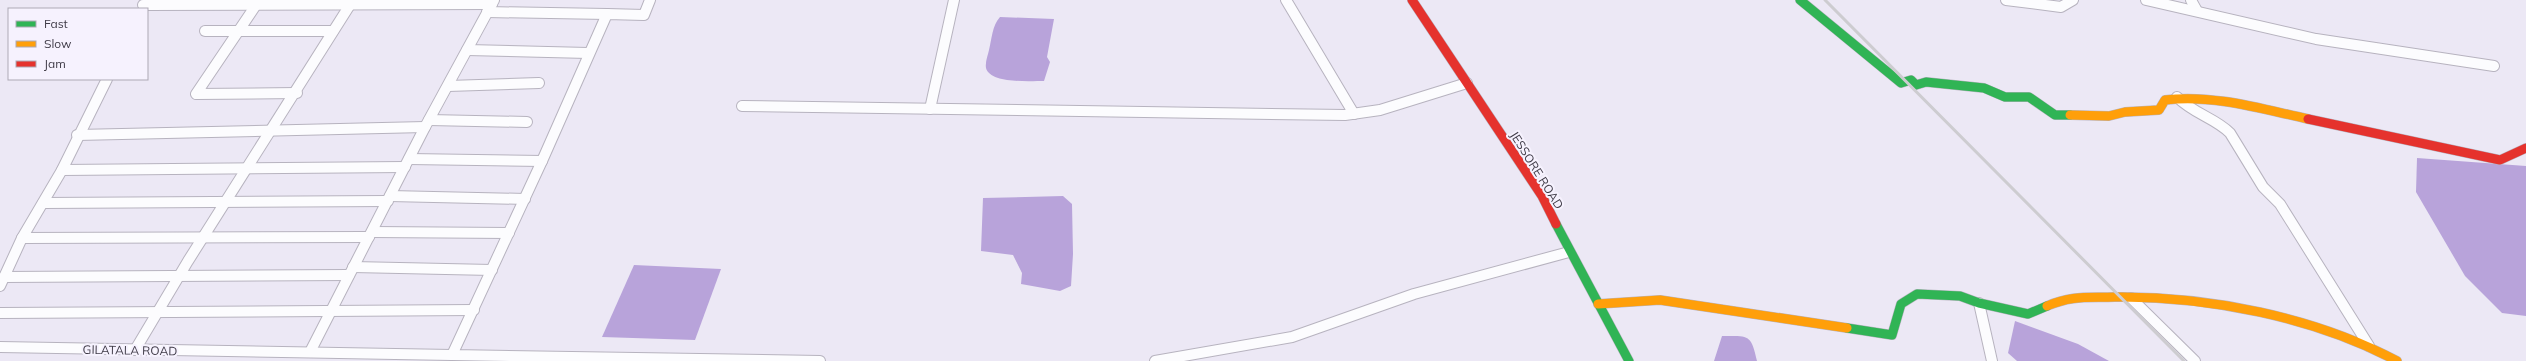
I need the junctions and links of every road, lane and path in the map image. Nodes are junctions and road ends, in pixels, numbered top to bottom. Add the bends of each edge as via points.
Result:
1 (650, 0) edge
2 (954, 0) edge
3 (1286, 0) edge
4 (1412, 0) edge
5 (1800, 0) edge
6 (2006, 0) edge
7 (2073, 0) edge
8 (2146, 0) edge
9 (2191, 0) edge
10 (243, 2) edge
11 (351, 3) edge
12 (143, 5) edge
13 (491, 5) edge
14 (2197, 11) junction
15 (607, 14) junction
16 (205, 31) dead end
17 (239, 31) junction
18 (333, 31) junction
19 (467, 50) junction
20 (588, 53) junction
21 (2494, 66) dead end
22 (106, 80) edge
23 (539, 83) dead end
24 (1467, 83) junction
25 (448, 86) junction
26 (297, 92) junction
27 (2178, 97) junction
28 (742, 106) dead end
29 (930, 110) junction
30 (1354, 114) junction
31 (527, 122) dead end
32 (427, 123) junction
33 (270, 130) junction
34 (78, 135) junction
35 (2526, 148) edge
36 (542, 161) junction
37 (407, 163) junction
38 (246, 169) junction
39 (62, 170) junction
40 (389, 198) junction
41 (525, 199) junction
42 (43, 203) junction
43 (225, 203) junction
44 (509, 233) junction
45 (371, 235) junction
46 (204, 236) junction
47 (22, 238) junction
48 (1569, 252) junction
49 (492, 270) junction
50 (351, 271) junction
51 (179, 275) junction
52 (2, 282) edge
53 (2131, 298) junction
54 (1979, 303) junction
55 (1598, 304) junction
56 (332, 309) junction
57 (474, 310) junction
58 (0, 313) edge
59 (156, 314) junction
60 (2369, 346) junction
61 (0, 348) edge
62 (135, 350) junction
63 (310, 352) junction
64 (452, 355) junction
65 (570, 360) edge
66 (820, 361) edge
67 (1155, 361) edge
68 (1629, 361) edge
69 (1992, 361) edge
70 (2195, 361) edge
71 (2397, 361) edge

1 - 15 street via 644,15
2 - 29 street
3 - 30 street
4 - 24 main road, JESSORE ROAD
5 - 27 main road via 1901,83 1911,80 1916,85 1926,82 1960,85 1984,88 2005,97 2029,97 2055,116 2109,116 2125,112 2158,110 2165,100
6 - 7 street via 2061,7
8 - 14 street
9 - 14 street
10 - 11 street
10 - 12 street
10 - 17 street via 256,5
11 - 13 street
11 - 18 street
13 - 15 street
13 - 19 street
14 - 21 street via 2316,39
15 - 20 street
16 - 17 street
17 - 18 street
17 - 26 street via 196,94
18 - 26 street
19 - 20 street
19 - 25 street
20 - 36 street
22 - 34 street
23 - 25 street
24 - 30 street via 1380,110
24 - 48 main road, JESSORE ROAD via 1542,196
25 - 32 street
26 - 33 street
27 - 35 main road via 2246,106 2500,160
27 - 60 street via 2189,109 2224,127 2230,133 2256,177 2280,204
28 - 29 street
29 - 30 street via 1281,116
31 - 32 street
32 - 33 street
32 - 37 street
33 - 34 street
33 - 38 street
34 - 39 street
36 - 37 street
36 - 41 street
37 - 38 street
37 - 40 street
38 - 39 street
38 - 43 street
39 - 42 street
40 - 41 street
40 - 43 street
40 - 45 street
41 - 44 street
42 - 43 street
42 - 47 street
43 - 46 street
44 - 45 street
44 - 49 street
45 - 46 street
45 - 50 street
46 - 47 street
46 - 51 street
47 - 52 street
48 - 55 main road, JESSORE ROAD
48 - 67 street via 1414,294 1292,336
49 - 50 street
49 - 57 street
50 - 51 street
50 - 56 street
51 - 52 street
51 - 59 street
53 - 54 main road via 2066,298 2028,314
53 - 60 main road via 2202,302 2266,313
53 - 70 street
54 - 55 main road via 1960,296 1917,294 1901,304 1892,335 1660,300
54 - 69 street
55 - 68 main road, JESSORE ROAD
56 - 57 street
56 - 59 street via 310,312
56 - 63 street
57 - 64 street
58 - 59 street
59 - 62 street
60 - 71 main road
61 - 62 street, GILATALA ROAD
62 - 63 street, GILATALA ROAD
63 - 64 street, GILATALA ROAD
64 - 65 street, GILATALA ROAD
65 - 66 street, GILATALA ROAD

